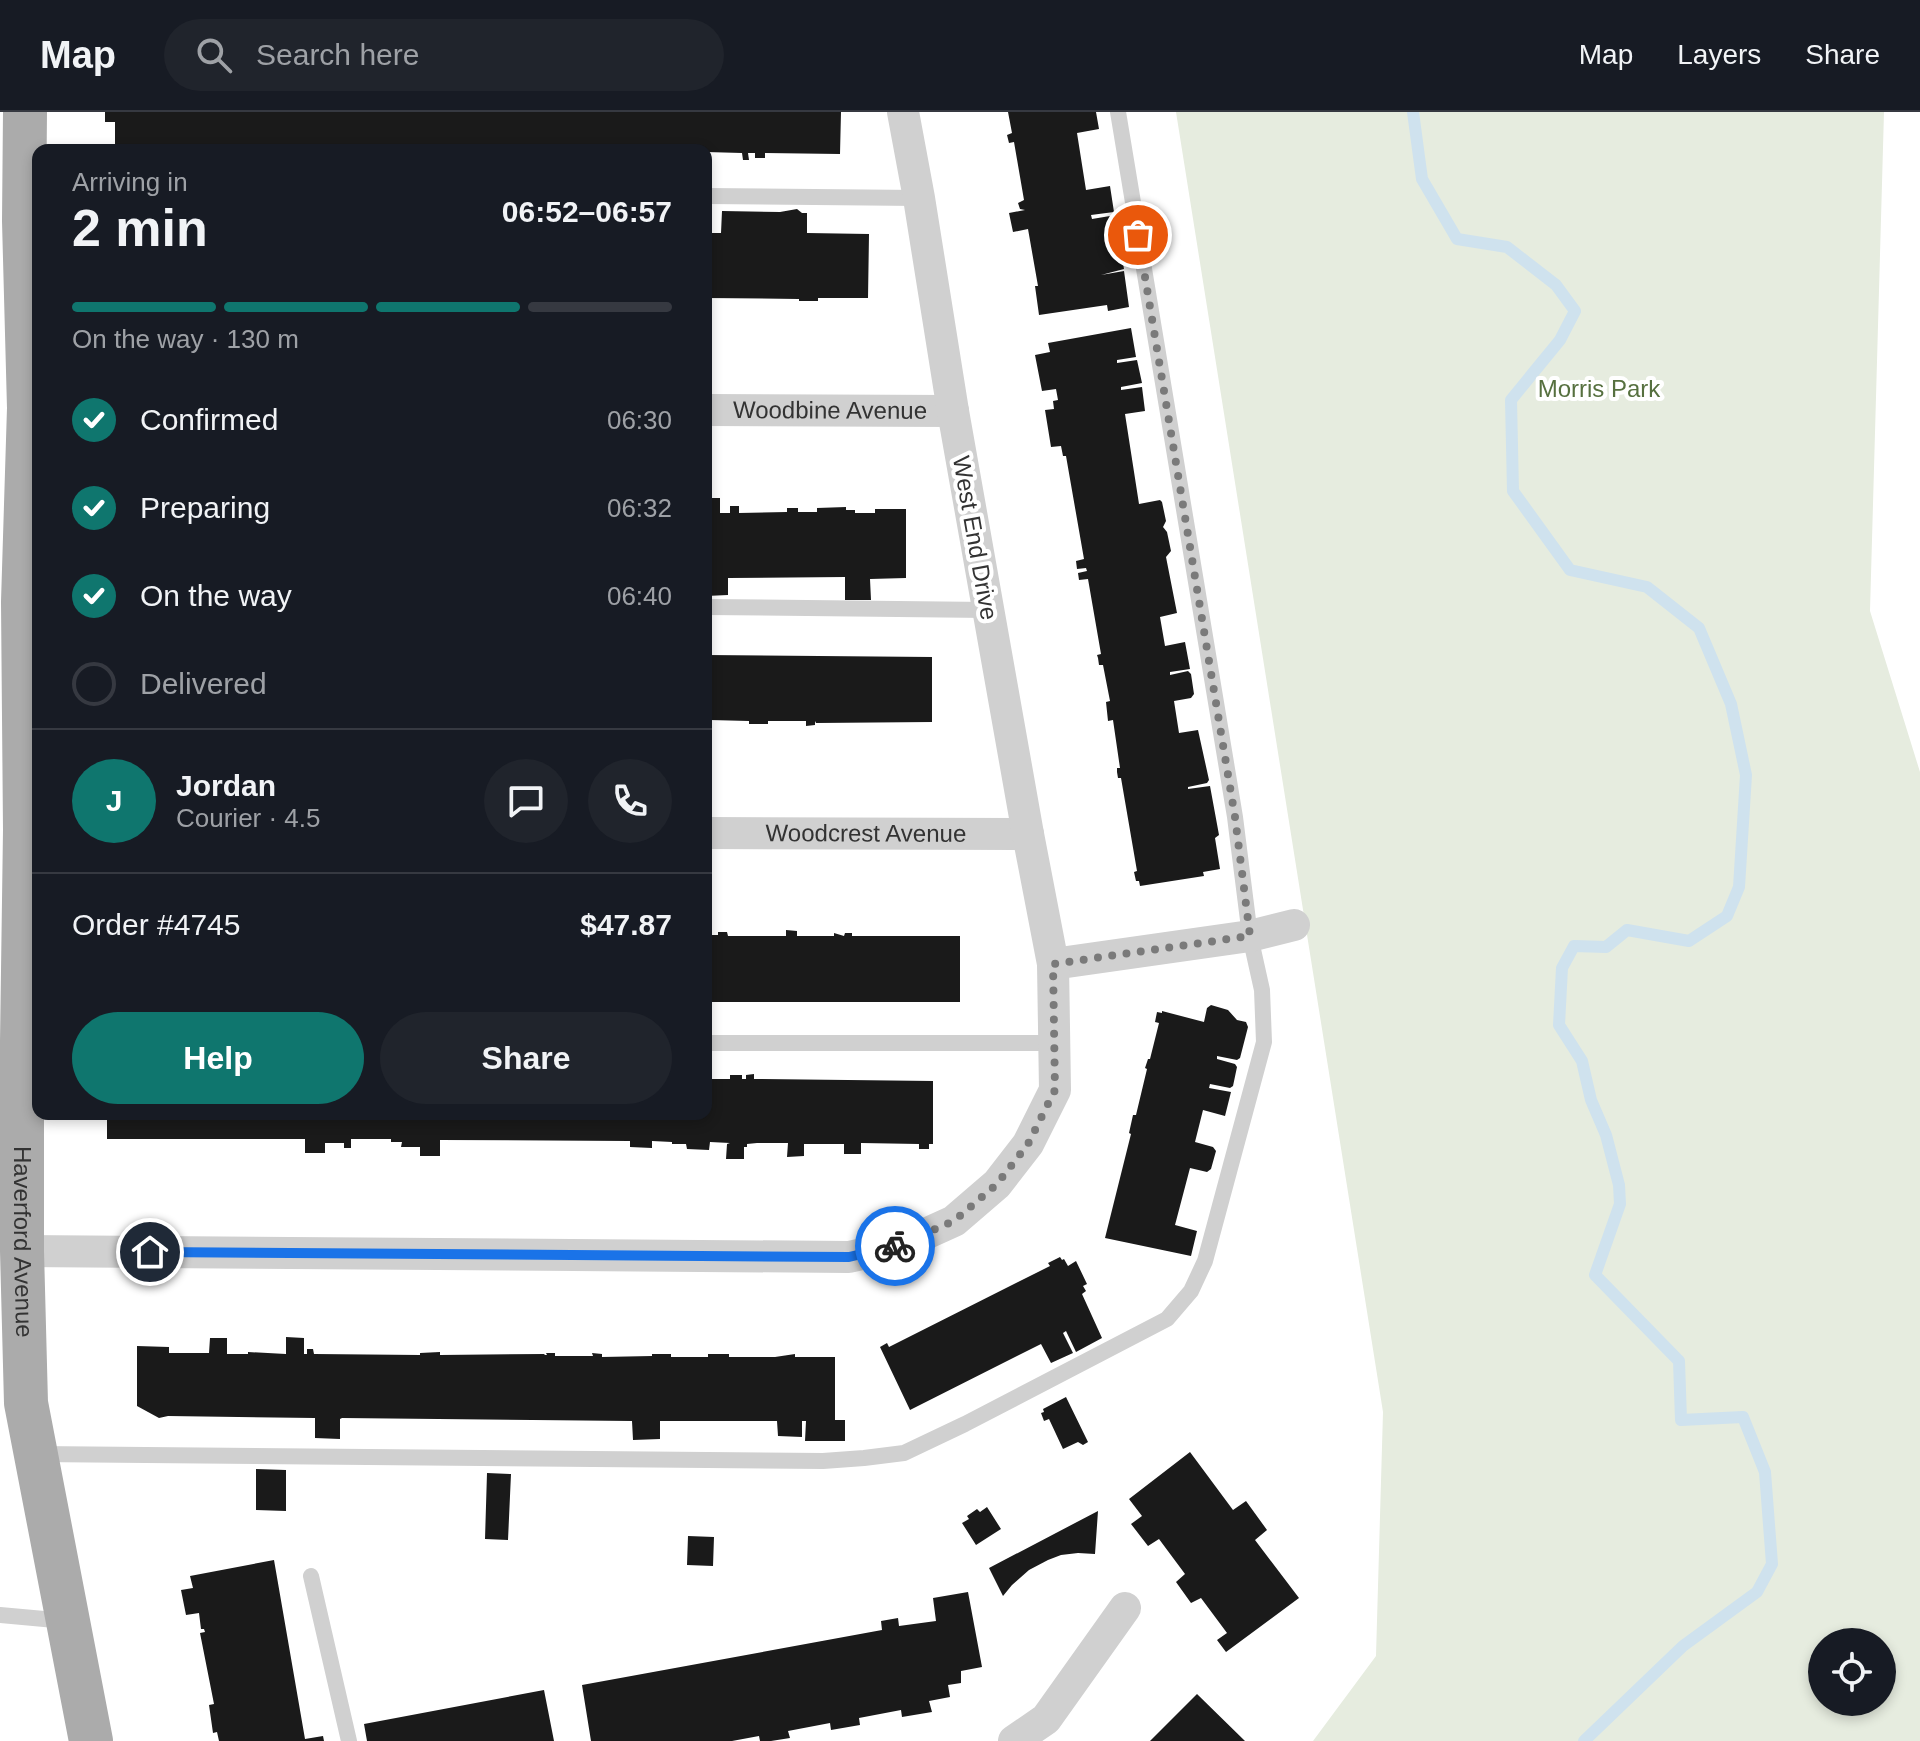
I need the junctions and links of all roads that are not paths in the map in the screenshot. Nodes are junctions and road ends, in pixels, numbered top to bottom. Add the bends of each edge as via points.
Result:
1 (25, 112) edge
2 (903, 112) edge
3 (1118, 112) edge
4 (22, 176) edge
5 (712, 196) edge
6 (919, 198) junction
7 (27, 391) edge
8 (712, 410) edge
9 (953, 411) junction
10 (20, 599) edge
11 (712, 607) edge
12 (988, 610) junction
13 (32, 830) edge
14 (712, 833) edge
15 (1028, 834) junction
16 (1294, 925) dead end
17 (1250, 936) junction
18 (1053, 964) junction
19 (30, 1042) edge
20 (712, 1043) edge
21 (1054, 1043) junction
22 (22, 1251) junction
23 (13, 1401) edge
24 (36, 1454) junction
25 (311, 1576) dead end
26 (1125, 1608) dead end
27 (0, 1615) edge
28 (69, 1621) junction
29 (91, 1741) edge
30 (349, 1741) edge
31 (1014, 1741) edge

1 - 4 main road, Haverford Avenue
2 - 6 street, West End Drive
3 - 17 lane via 1235,817
4 - 7 main road, Haverford Avenue
5 - 6 lane
6 - 9 street, West End Drive
7 - 10 main road, Haverford Avenue
8 - 9 street, Woodbine Avenue
9 - 12 street, West End Drive
10 - 13 main road, Haverford Avenue
11 - 12 lane
12 - 15 street, West End Drive
13 - 19 main road, Haverford Avenue
14 - 15 street, Woodcrest Avenue
15 - 18 street, West End Drive
16 - 17 street
17 - 18 street
17 - 24 lane via 1262,990 1264,1042 1205,1261 1191,1291 1167,1319 904,1453 823,1461
18 - 21 street, West End Drive
19 - 22 main road, Haverford Avenue
20 - 21 lane
21 - 22 street, West End Drive via 1055,1090 1028,1144 997,1184 954,1221 901,1245 849,1257
22 - 23 main road, Haverford Avenue
23 - 24 main road, Haverford Avenue
24 - 28 main road, Haverford Avenue
25 - 30 lane
26 - 31 street via 1046,1719
27 - 28 lane
28 - 29 main road, Haverford Avenue

